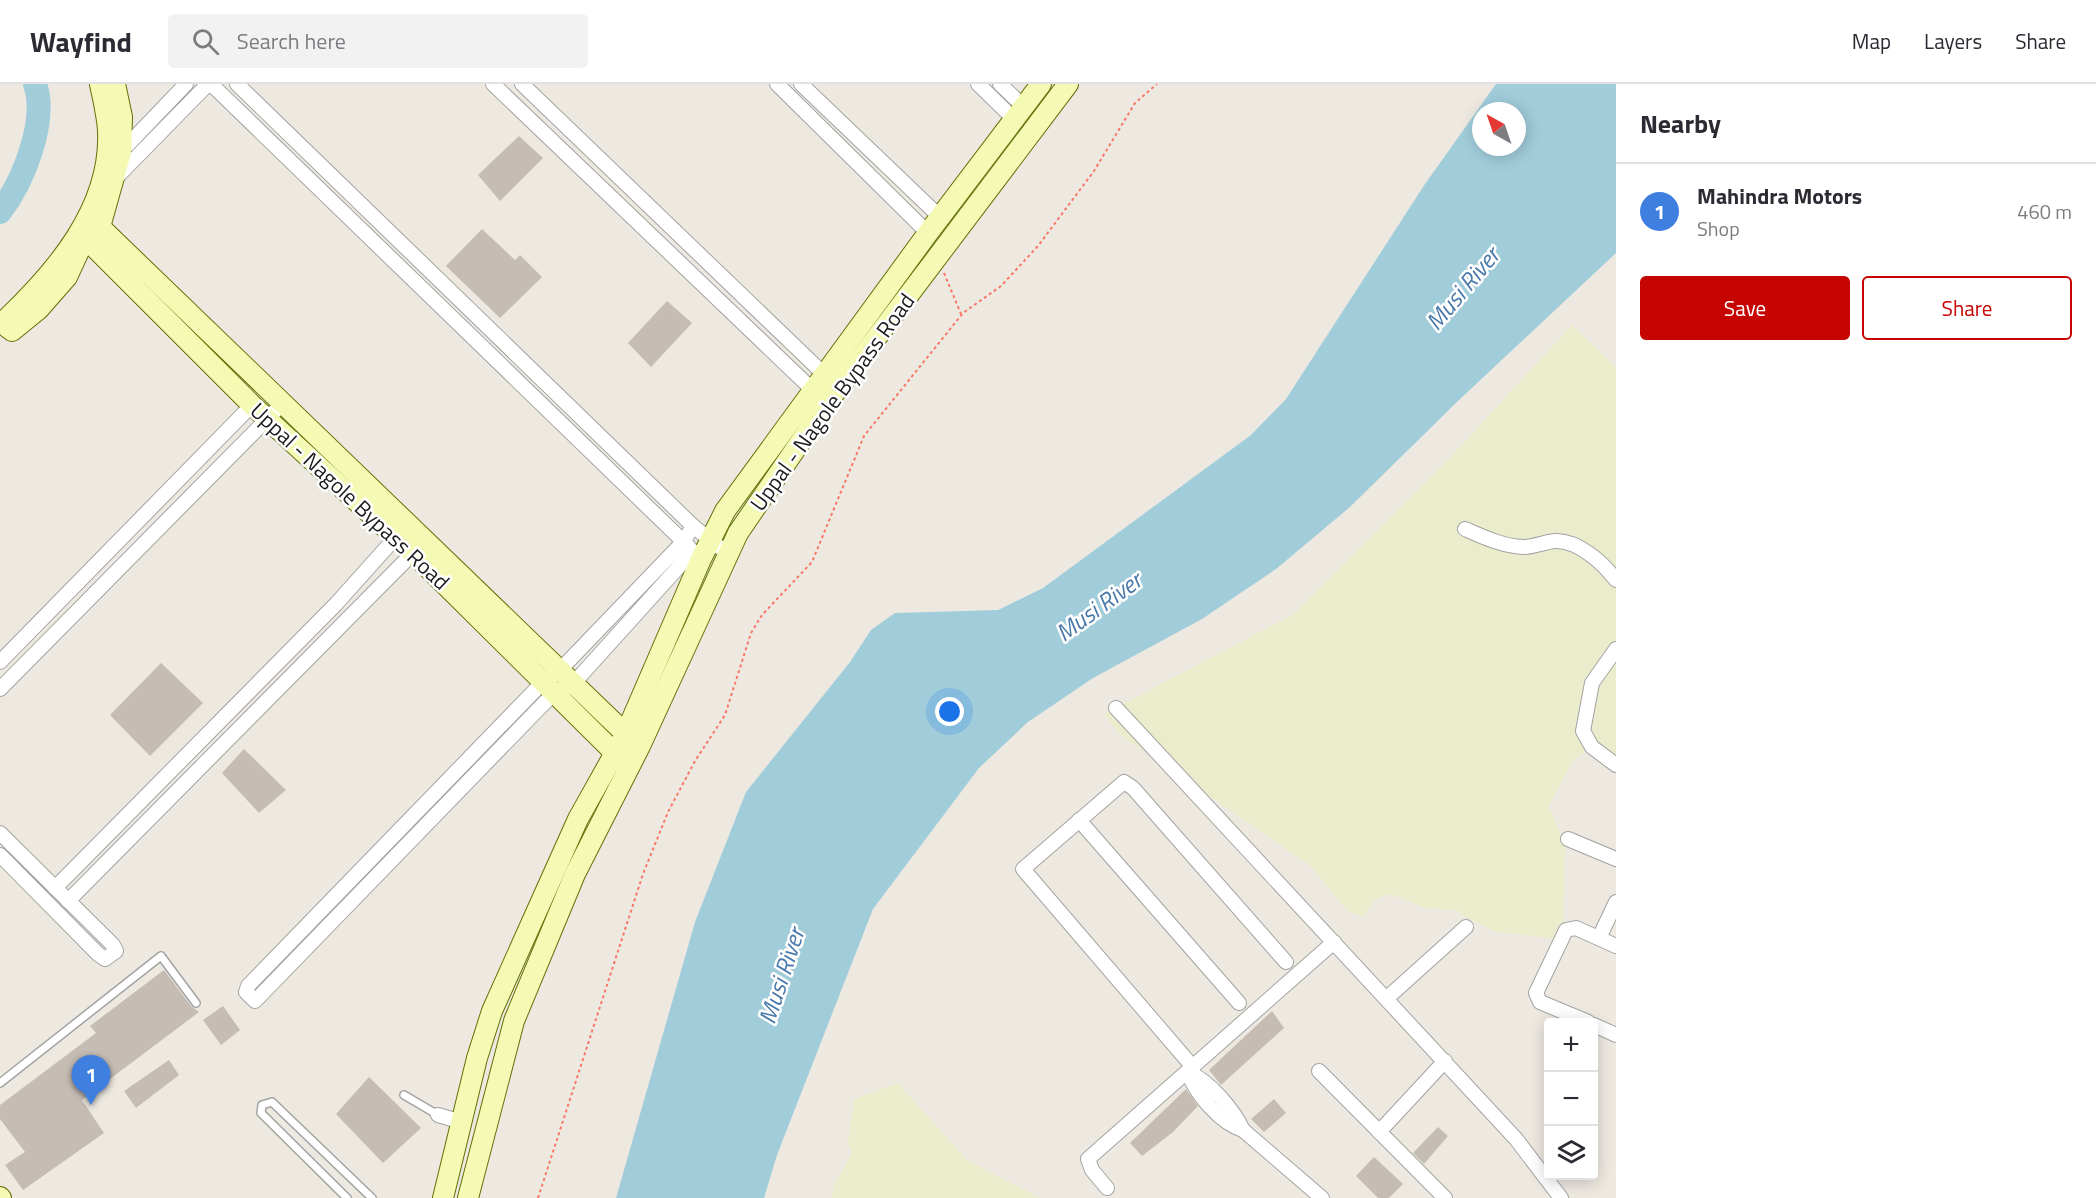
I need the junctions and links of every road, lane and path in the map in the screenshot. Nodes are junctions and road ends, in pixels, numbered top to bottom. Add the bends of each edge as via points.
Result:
1 (100, 84) edge
2 (115, 84) edge
3 (186, 84) edge
4 (210, 84) edge
5 (237, 84) edge
6 (493, 84) edge
7 (522, 84) edge
8 (777, 84) edge
9 (801, 84) edge
10 (978, 84) edge
11 (1000, 84) edge
12 (1041, 84) edge
13 (1068, 84) edge
14 (1157, 84) edge
15 (1019, 113) junction
16 (121, 152) junction
17 (109, 174) junction
18 (934, 225) junction
19 (92, 232) junction
20 (935, 261) junction
21 (961, 315) junction
22 (826, 389) junction
23 (282, 404) junction
24 (260, 411) junction
25 (650, 509) junction
26 (681, 515) junction
27 (693, 526) junction
28 (1465, 528) dead end
29 (396, 537) junction
30 (711, 538) junction
31 (692, 550) junction
32 (413, 553) junction
33 (728, 555) junction
34 (1616, 580) edge
35 (1616, 649) edge
36 (0, 662) edge
37 (557, 682) junction
38 (0, 689) edge
39 (1116, 708) dead end
40 (632, 741) junction
41 (615, 753) junction
42 (1616, 765) edge
43 (630, 767) junction
44 (1079, 820) junction
45 (0, 833) edge
46 (1568, 839) dead end
47 (0, 855) edge
48 (1616, 859) edge
49 (56, 888) junction
50 (68, 901) junction
51 (1616, 902) edge
52 (1466, 927) dead end
53 (1599, 938) junction
54 (1334, 942) junction
55 (1616, 946) edge
56 (1286, 962) joint
57 (1298, 975) junction
58 (1387, 998) junction
59 (196, 1003) dead end
60 (1239, 1003) joint
61 (1251, 1016) junction
62 (1577, 1018) edge
63 (1598, 1027) edge
64 (1616, 1035) edge
65 (1445, 1061) junction
66 (1190, 1069) junction
67 (1319, 1071) dead end
68 (0, 1083) edge
69 (404, 1095) dead end
70 (438, 1115) joint
71 (462, 1122) junction
72 (1379, 1132) junction
73 (1107, 1188) dead end
74 (347, 1198) edge
75 (372, 1198) edge
76 (443, 1198) edge
77 (468, 1198) edge
78 (538, 1198) edge
79 (1323, 1198) edge
80 (1445, 1198) edge
81 (1560, 1198) edge

1 - 17 street via 108,130
2 - 16 street via 122,117
3 - 16 street
4 - 17 street
4 - 25 street
5 - 26 street
6 - 22 street
7 - 22 street
8 - 18 street
9 - 18 street
10 - 15 street
11 - 15 street
12 - 15 street, Uppal - Nagole Bypass Road
13 - 20 street, Uppal - Nagole Bypass Road
14 - 21 path via 1135,104 1094,171 1038,246 1001,286
15 - 18 street, Uppal - Nagole Bypass Road
16 - 17 street
17 - 19 street
17 - 19 street via 82,228 40,286 2,323 15,330 39,309 67,277
18 - 22 street, Uppal - Nagole Bypass Road
19 - 23 street, Uppal - Nagole Bypass Road
19 - 24 street, Uppal - Nagole Bypass Road
20 - 21 path via 949,279
20 - 22 street, Uppal - Nagole Bypass Road
21 - 78 path via 864,436 812,562 762,615 751,633 725,715 668,812 643,874
22 - 30 street, Uppal - Nagole Bypass Road via 725,511
22 - 33 street, Uppal - Nagole Bypass Road
23 - 24 street
23 - 37 street, Uppal - Nagole Bypass Road
24 - 29 street, Uppal - Nagole Bypass Road
24 - 36 street
24 - 38 street
25 - 26 street
25 - 31 street
26 - 27 street
27 - 30 street
27 - 31 street
28 - 34 street via 1508,545 1524,547 1556,541 1572,544
29 - 32 street, Uppal - Nagole Bypass Road
29 - 49 street via 336,604
30 - 31 street, Uppal - Nagole Bypass Road
30 - 33 street
31 - 37 street
31 - 40 street, Uppal - Nagole Bypass Road
32 - 37 street, Uppal - Nagole Bypass Road
32 - 50 street
33 - 40 street, Uppal - Nagole Bypass Road
35 - 42 street via 1592,683 1583,731 1592,747
37 - 37 street via 255,1001 246,992 248,986
37 - 40 street, Uppal - Nagole Bypass Road
37 - 41 street, Uppal - Nagole Bypass Road
39 - 54 street
40 - 41 street, Uppal - Nagole Bypass Road
40 - 43 street, Uppal - Nagole Bypass Road
41 - 43 street, Uppal - Nagole Bypass Road
41 - 71 street, Uppal - Nagole Bypass Road via 578,819 492,1011
43 - 77 street, Uppal - Nagole Bypass Road via 575,873 514,1021
44 - 56 street via 1124,782 1133,788
44 - 60 street
44 - 66 street via 1023,869
45 - 49 street
46 - 48 street
47 - 50 street via 98,954 105,959 111,957 116,951 114,945
49 - 50 street
51 - 53 street
52 - 58 street
53 - 55 street
53 - 62 street via 1575,928 1566,930 1536,993 1540,1002
54 - 57 street
54 - 58 street
56 - 57 lane
57 - 61 street
58 - 65 street
59 - 68 lane via 161,956
60 - 61 lane
61 - 66 street
63 - 64 street
65 - 72 street
65 - 81 street via 1516,1139
66 - 73 street via 1088,1159
66 - 79 street via 1238,1119 1243,1130
67 - 72 street
69 - 70 lane
70 - 71 street
71 - 76 street, Uppal - Nagole Bypass Road
72 - 80 street
74 - 75 lane via 261,1113 262,1105 272,1102

